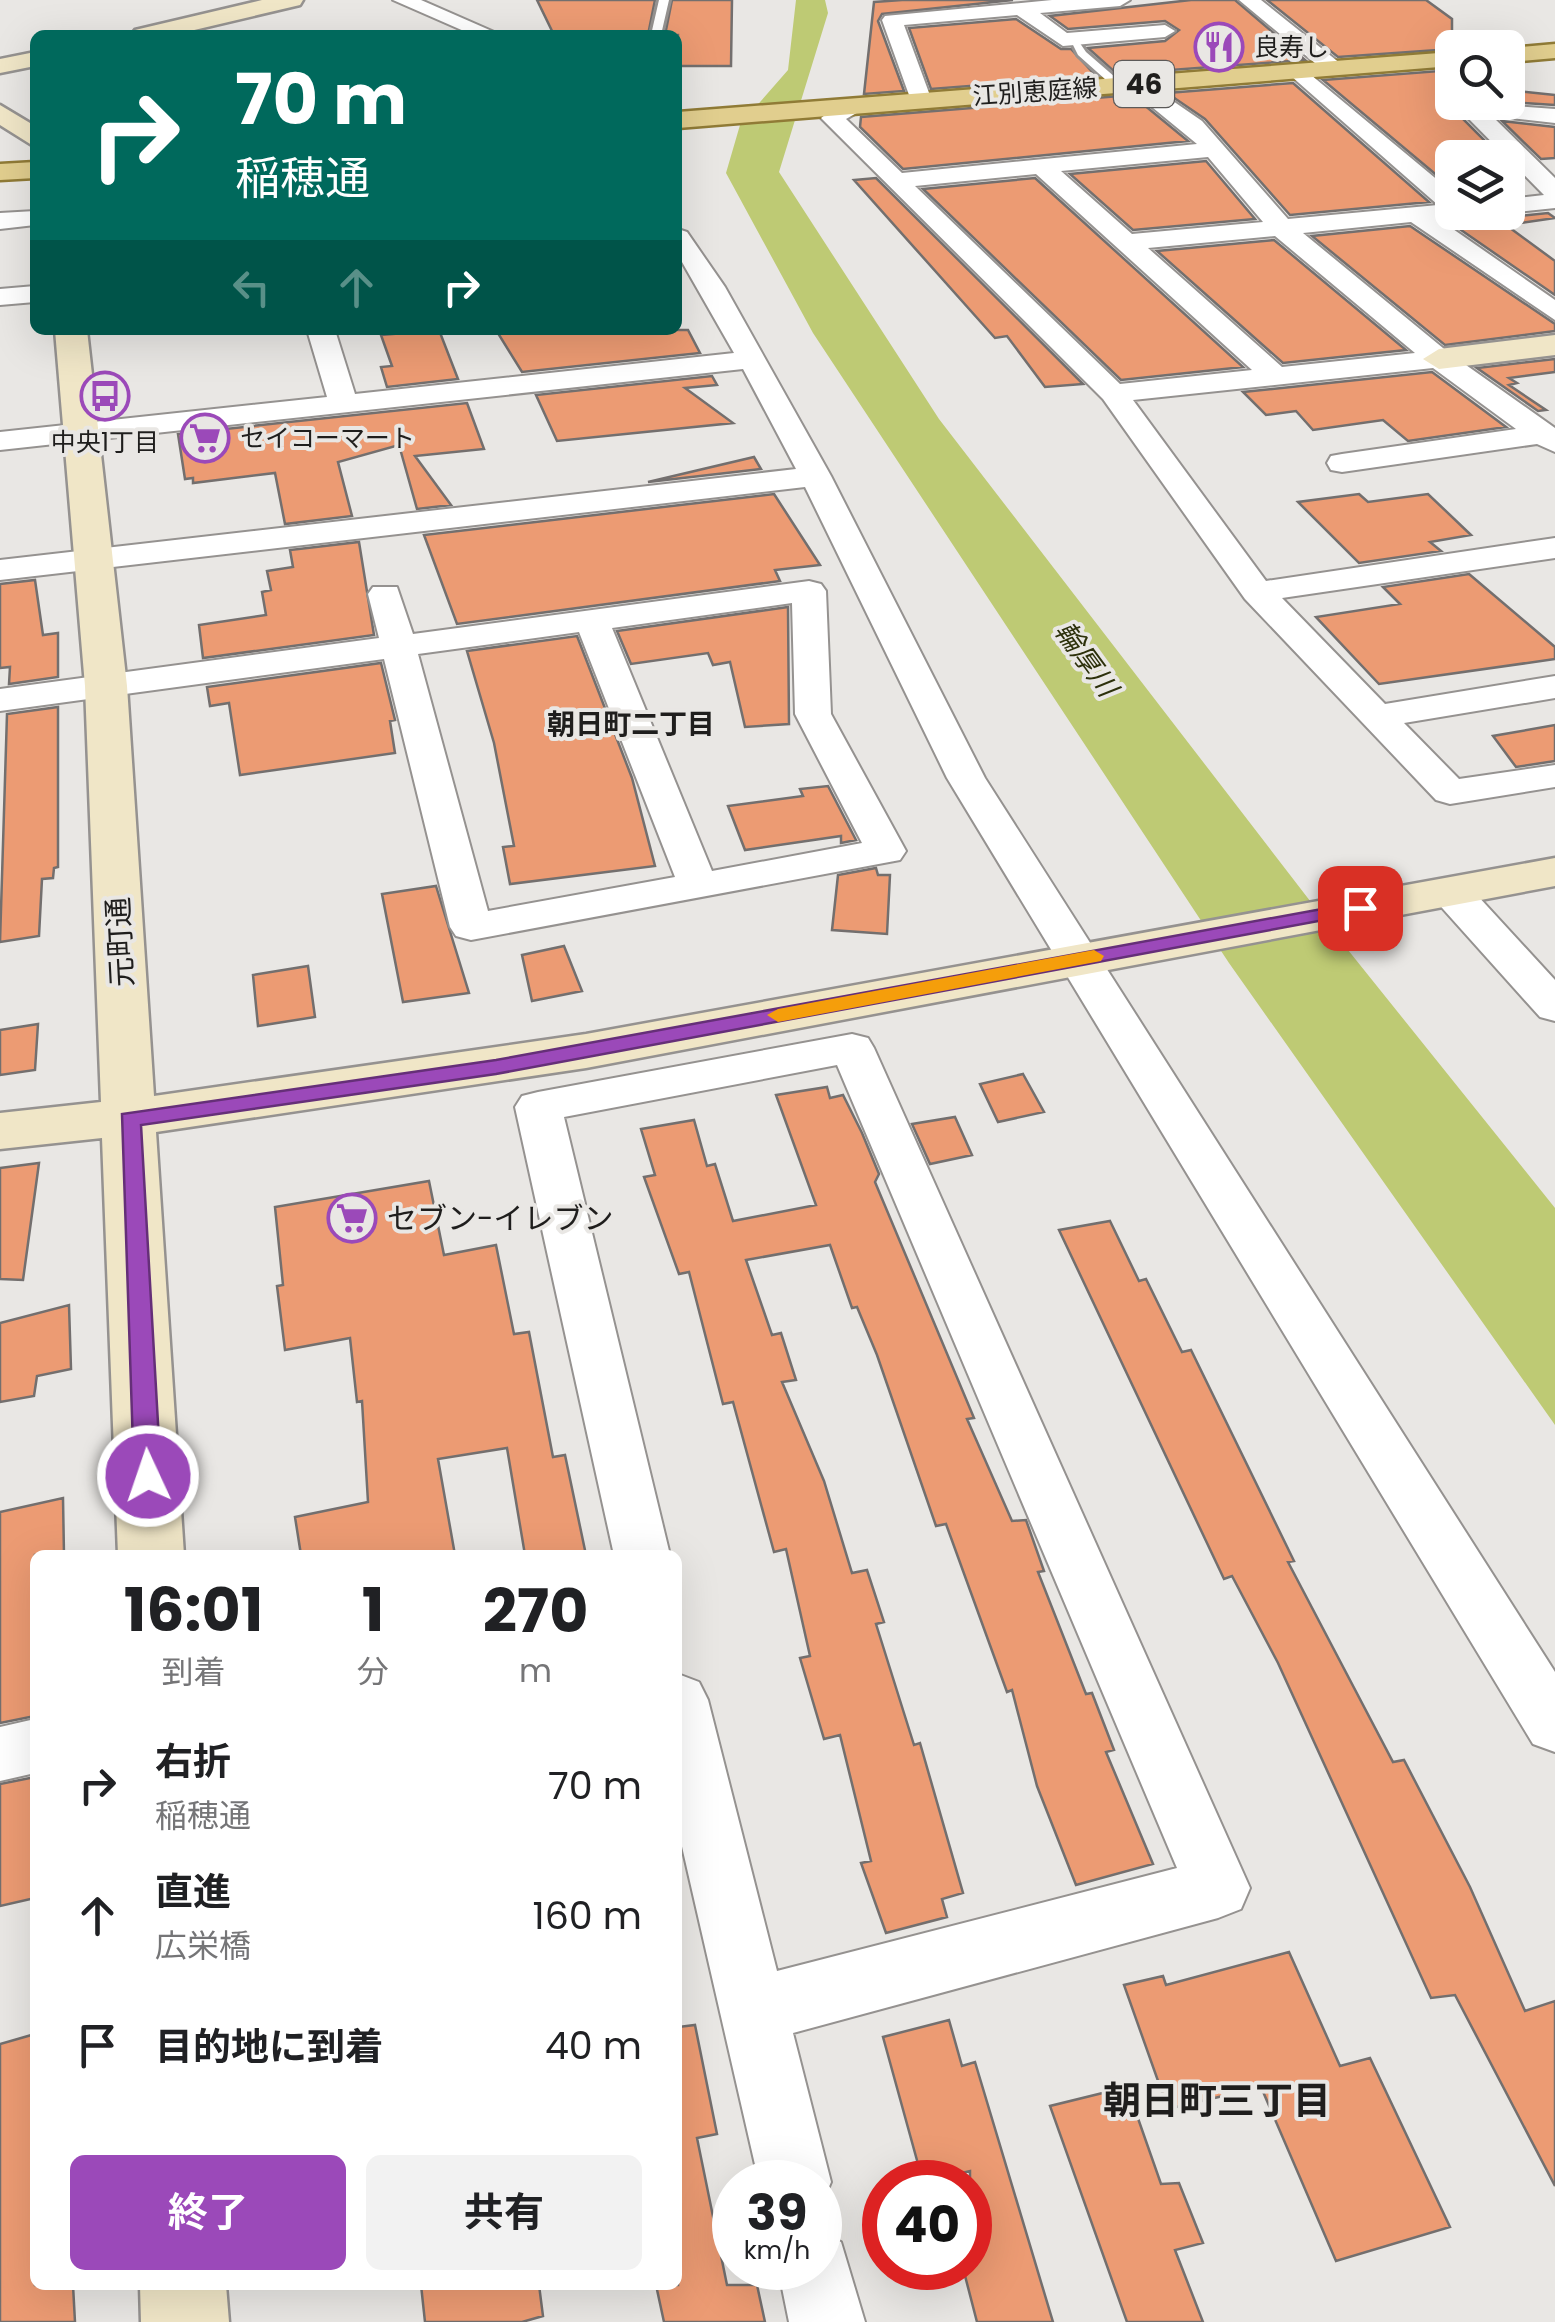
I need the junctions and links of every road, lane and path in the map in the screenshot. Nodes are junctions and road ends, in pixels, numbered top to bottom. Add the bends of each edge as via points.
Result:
1 (292, 0) edge
2 (404, 0) edge
3 (664, 0) edge
4 (1123, 0) edge
5 (1249, 0) edge
6 (992, 5) edge
7 (1022, 8) junction
8 (164, 30) edge
9 (479, 30) edge
10 (657, 30) edge
11 (1075, 39) junction
12 (1555, 51) edge
13 (1525, 53) edge
14 (30, 60) edge
15 (1435, 60) edge
16 (0, 66) edge
17 (1335, 68) junction
18 (1299, 71) junction
19 (1128, 85) junction
20 (921, 101) junction
21 (844, 107) junction
22 (0, 113) edge
23 (1555, 116) edge
24 (682, 120) edge
25 (30, 135) edge
26 (0, 144) edge
27 (1213, 149) junction
28 (30, 166) edge
29 (1041, 166) junction
30 (30, 170) edge
31 (0, 172) edge
32 (900, 180) junction
33 (1555, 192) edge
34 (1435, 193) edge
35 (1555, 200) edge
36 (1525, 204) edge
37 (1435, 211) edge
38 (1417, 215) junction
39 (30, 218) edge
40 (0, 221) edge
41 (1283, 229) junction
42 (1130, 242) junction
43 (682, 243) edge
44 (30, 294) edge
45 (0, 297) edge
46 (1555, 312) edge
47 (72, 335) edge
48 (323, 335) edge
49 (1555, 344) edge
50 (1439, 359) junction
51 (750, 360) junction
52 (1274, 375) junction
53 (1114, 394) junction
54 (343, 402) junction
55 (82, 432) junction
56 (1550, 438) edge
57 (0, 442) edge
58 (1342, 462) dead end
59 (815, 476) junction
60 (1555, 548) edge
61 (96, 558) junction
62 (0, 570) edge
63 (1257, 592) junction
64 (386, 594) dead end
65 (591, 620) junction
66 (398, 648) junction
67 (106, 686) junction
68 (1555, 687) edge
69 (0, 700) edge
70 (1378, 716) junction
71 (1555, 776) edge
72 (1555, 872) edge
73 (698, 886) junction
74 (1442, 892) junction
75 (1077, 959) junction
76 (1553, 1004) edge
77 (130, 1119) junction
78 (0, 1131) edge
79 (151, 1550) edge
80 (641, 1550) edge
81 (682, 1716) edge
82 (1555, 1726) edge
83 (30, 1747) edge
84 (0, 1754) edge
85 (755, 2010) junction
86 (790, 2160) edge
87 (183, 2290) edge
88 (819, 2290) edge
89 (185, 2322) edge
90 (827, 2322) edge

1 - 8 street
2 - 9 street
3 - 10 lane
4 - 7 street
4 - 11 street via 1165,32
5 - 17 street
6 - 7 street
6 - 20 street via 892,20
7 - 11 street via 1063,40
11 - 19 lane via 1082,53
12 - 13 main road
14 - 16 street
15 - 17 main road, 江別恵庭線 / 46
17 - 18 main road, 江別恵庭線 / 46
18 - 19 main road, 江別恵庭線 / 46
18 - 34 street
19 - 20 main road, 江別恵庭線 / 46
19 - 27 street via 1194,126
20 - 21 main road, 江別恵庭線 / 46
21 - 24 main road, 江別恵庭線 / 46
21 - 32 street via 832,118
22 - 25 street
23 - 33 street via 1470,106
26 - 28 street
27 - 29 street
27 - 41 street
29 - 32 street
29 - 42 street
30 - 31 main road
32 - 53 street
35 - 36 street
37 - 38 street
38 - 41 street
38 - 46 street
39 - 40 street
41 - 42 street
41 - 50 street
42 - 52 street
43 - 51 street
44 - 45 street
47 - 55 street, 元町通
48 - 54 street
49 - 50 street
50 - 52 street
50 - 56 street
51 - 54 street
51 - 59 street
52 - 53 street
53 - 63 street
54 - 55 street
55 - 57 street
55 - 61 street, 元町通
56 - 58 street
59 - 61 street
59 - 75 street via 966,778
60 - 63 street
61 - 62 street
61 - 67 street, 元町通
63 - 70 street
64 - 66 street
65 - 66 street
65 - 73 street
65 - 73 street via 809,591 813,714 886,851
66 - 67 street
66 - 73 street via 471,928
67 - 69 street
67 - 77 street, 元町通
68 - 70 street
70 - 71 street via 1450,792
72 - 74 street
74 - 75 street
74 - 76 street
75 - 77 street via 496,1067
75 - 82 street
77 - 78 street
77 - 79 street, 元町通
80 - 85 street via 538,1107 852,1048 1218,1888
81 - 85 street
83 - 84 street
85 - 86 street
87 - 89 street
88 - 90 street

